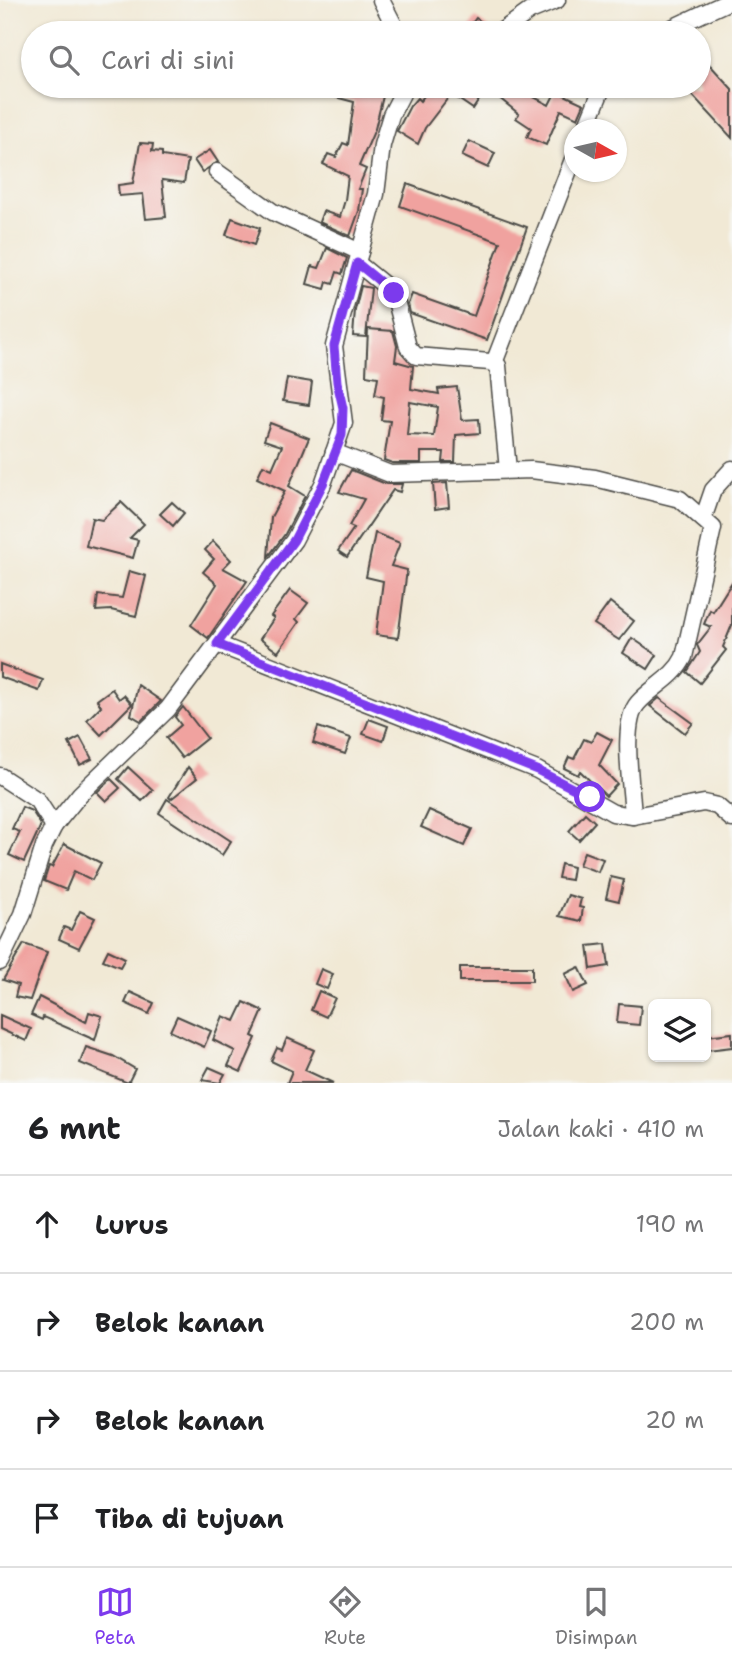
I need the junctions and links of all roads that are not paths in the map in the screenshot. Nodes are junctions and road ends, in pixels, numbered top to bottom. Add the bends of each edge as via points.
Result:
1 (381, 0) edge
2 (557, 0) edge
3 (732, 0) edge
4 (392, 21) edge
5 (516, 21) edge
6 (687, 21) edge
7 (400, 98) edge
8 (598, 98) edge
9 (590, 119) edge
10 (217, 172) dead end
11 (565, 182) edge
12 (359, 258) junction
13 (494, 363) junction
14 (334, 452) junction
15 (732, 469) edge
16 (508, 470) junction
17 (703, 519) junction
18 (217, 644) junction
19 (0, 776) edge
20 (633, 816) junction
21 (732, 819) edge
22 (54, 826) junction
23 (0, 962) edge

1 - 4 street
2 - 5 street
3 - 6 street
7 - 12 street via 382,145 376,194
8 - 9 street
10 - 12 street via 248,197
11 - 13 street
12 - 13 street via 394,293 408,347 416,356
12 - 14 street via 334,346 344,423
13 - 16 street via 500,370
14 - 16 street via 390,474
14 - 18 street via 294,540
15 - 17 street via 713,490
16 - 17 street via 550,471 656,491 680,499
17 - 20 street via 713,528 712,536 684,657 630,717
18 - 20 street via 537,770 613,813
18 - 22 street via 168,709 80,794
19 - 22 street via 37,800
20 - 21 street via 704,803 717,806
22 - 23 street via 23,914

